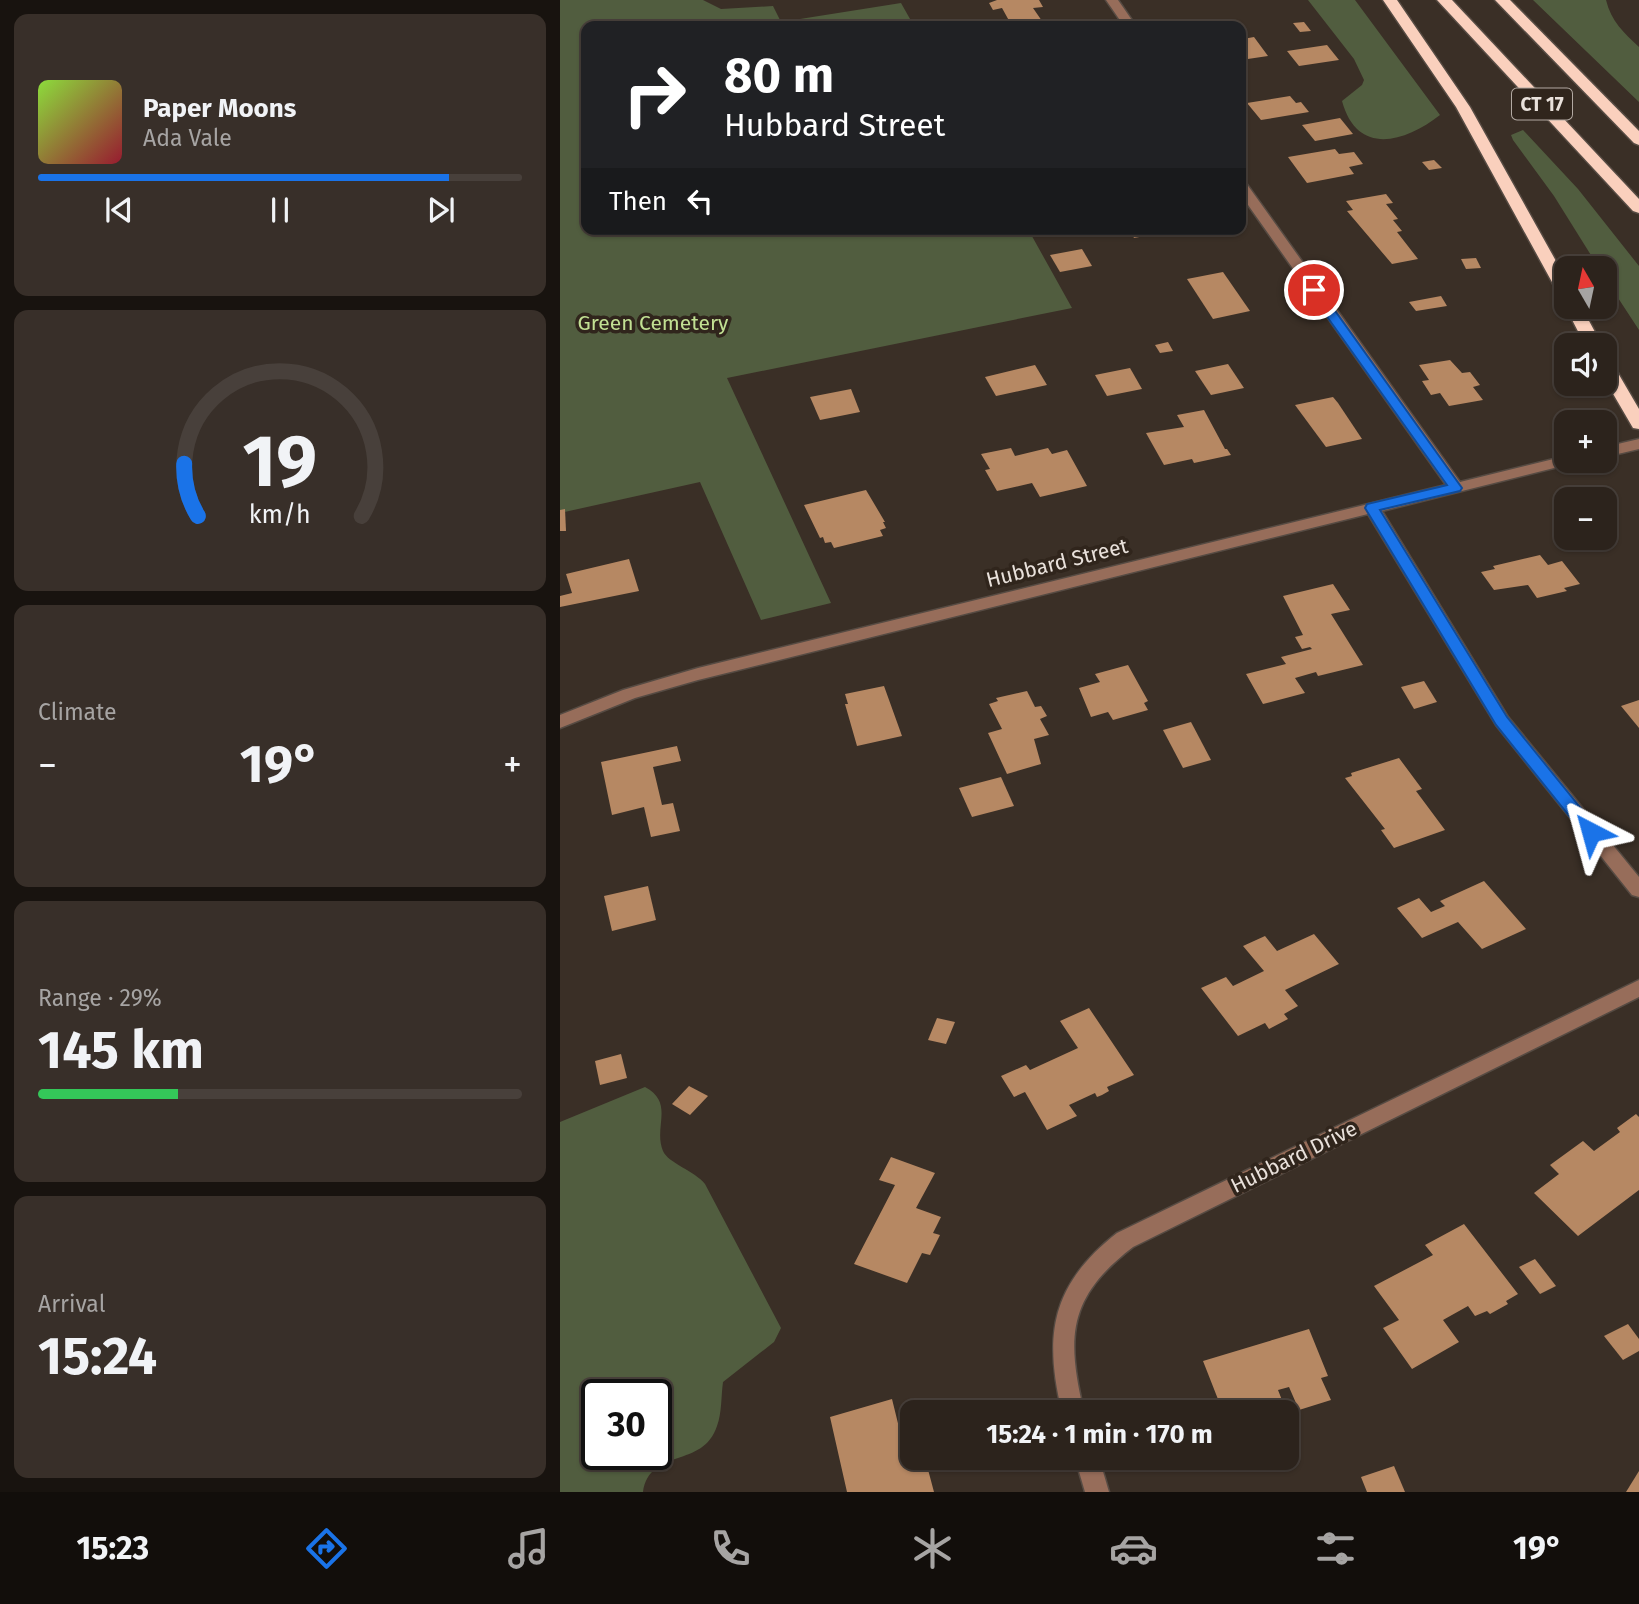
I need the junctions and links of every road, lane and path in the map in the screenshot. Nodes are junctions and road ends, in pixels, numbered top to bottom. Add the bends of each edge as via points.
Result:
1 (1112, 0) edge
2 (1390, 0) edge
3 (1444, 0) edge
4 (1502, 0) edge
5 (1127, 21) edge
6 (1639, 140) edge
7 (1246, 193) edge
8 (1639, 208) edge
9 (1554, 271) edge
10 (1617, 386) edge
11 (1639, 424) edge
12 (1639, 444) edge
13 (1617, 449) edge
14 (1554, 464) edge
15 (1455, 488) junction
16 (1372, 508) junction
17 (560, 722) edge
18 (1639, 890) edge
19 (1639, 988) edge
20 (1070, 1400) edge
21 (1091, 1470) edge
22 (1097, 1492) edge

1 - 5 street
2 - 9 highway via 1463,107
3 - 8 highway, CT 17
4 - 6 highway, CT 17
7 - 15 street
10 - 11 highway
12 - 13 street
14 - 15 street, Hubbard Street
15 - 16 street, Hubbard Street
16 - 17 street, Hubbard Street via 707,671 629,694
16 - 18 street via 1502,721
19 - 20 street, Hubbard Drive via 1105,1253 1074,1294 1065,1321 1065,1380
21 - 22 street

